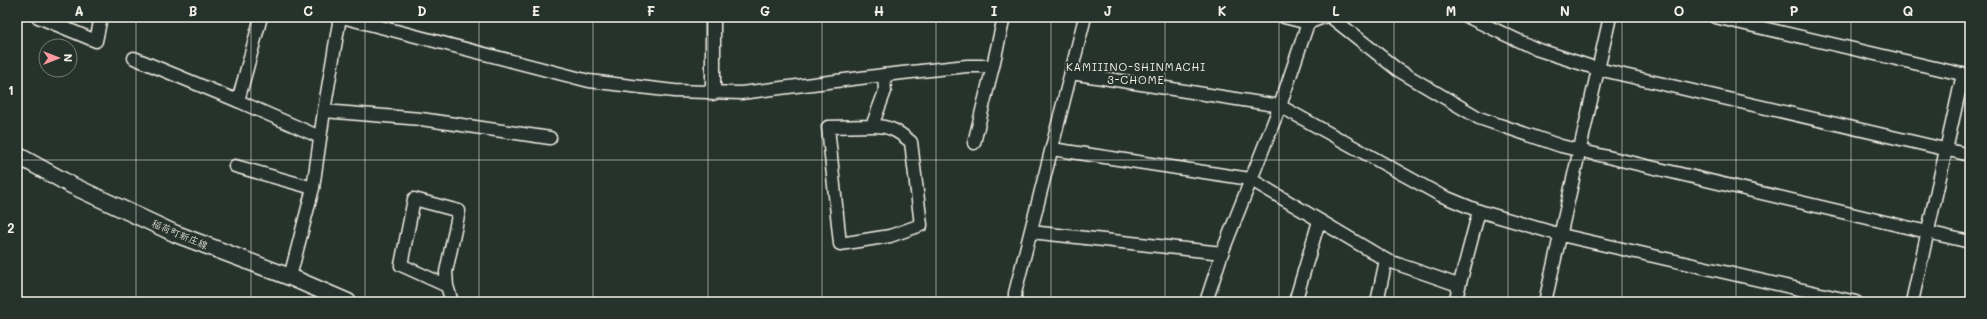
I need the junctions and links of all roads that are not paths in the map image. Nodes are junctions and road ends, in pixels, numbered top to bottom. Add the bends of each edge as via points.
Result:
1 (38, 17) edge
2 (101, 17) edge
3 (261, 17) edge
4 (341, 17) edge
5 (713, 17) edge
6 (1004, 17) edge
7 (1085, 17) edge
8 (1284, 17) edge
9 (1324, 17) edge
10 (1331, 17) edge
11 (1468, 17) edge
12 (1610, 17) edge
13 (1715, 17) edge
14 (53, 20) edge
15 (1308, 23) junction
16 (134, 58) dead end
17 (993, 66) junction
18 (1598, 69) junction
19 (1071, 73) junction
20 (884, 74) junction
21 (1966, 75) edge
22 (713, 93) junction
23 (238, 101) junction
24 (1280, 106) junction
25 (324, 111) junction
26 (872, 126) junction
27 (320, 137) junction
28 (550, 138) dead end
29 (974, 143) dead end
30 (1052, 149) junction
31 (1579, 150) junction
32 (1946, 151) junction
33 (17, 155) edge
34 (1970, 156) edge
35 (236, 166) dead end
36 (1250, 179) junction
37 (313, 188) junction
38 (1479, 211) junction
39 (1319, 221) junction
40 (1031, 232) junction
41 (1926, 232) junction
42 (1561, 235) junction
43 (1970, 242) edge
44 (1222, 253) junction
45 (1386, 260) junction
46 (290, 277) junction
47 (1458, 285) junction
48 (447, 286) junction
49 (348, 302) edge
50 (452, 302) edge
51 (1015, 302) edge
52 (1206, 302) edge
53 (1295, 302) edge
54 (1377, 302) edge
55 (1455, 302) edge
56 (1546, 302) edge
57 (1856, 302) edge
58 (1912, 302) edge

1 - 14 street
2 - 14 street via 96,41
3 - 23 street
4 - 22 street via 590,81
4 - 25 street
5 - 22 street
6 - 17 street
7 - 19 street
8 - 15 street
9 - 15 street
10 - 31 street via 1398,70 1479,118
11 - 18 street via 1536,49
12 - 18 street
13 - 21 street
15 - 24 street
16 - 23 street
17 - 20 street
17 - 29 street
18 - 31 street
18 - 32 street
19 - 24 street
19 - 30 street
20 - 22 street via 741,93
20 - 26 street via 885,91
21 - 32 street
23 - 27 street
24 - 36 street
24 - 38 street via 1440,195
25 - 27 street
25 - 28 street via 421,119
26 - 26 street via 828,126 840,244 890,236 921,224 911,142 898,131
27 - 37 street
30 - 36 street
30 - 40 street
31 - 41 street
31 - 42 street
32 - 34 street
32 - 41 street
33 - 46 main road, 稲荷町新庄線 via 71,185 176,234
35 - 37 street
36 - 39 street
36 - 44 street
37 - 46 street
38 - 42 street
38 - 47 street
39 - 45 street
39 - 53 street
40 - 44 street
40 - 51 street via 1015,293
41 - 43 street
41 - 58 street
42 - 56 street
42 - 57 street
44 - 52 street
45 - 47 street
45 - 54 street
46 - 49 main road, 稲荷町新庄線
47 - 55 street
48 - 48 street via 400,265 414,199 459,211 446,272
48 - 50 street

